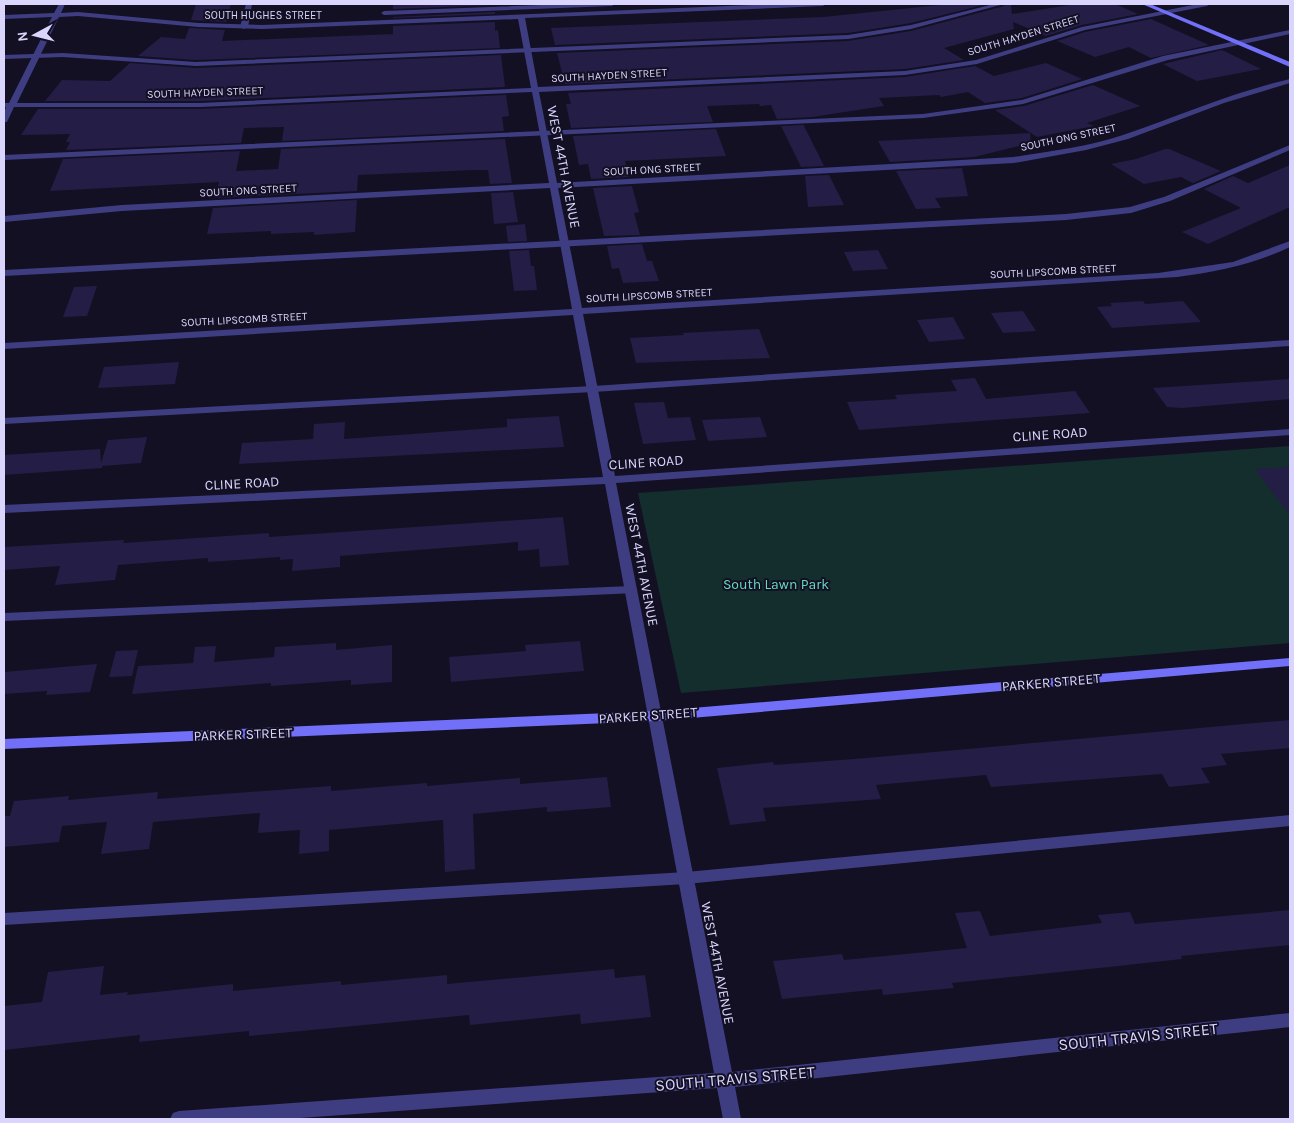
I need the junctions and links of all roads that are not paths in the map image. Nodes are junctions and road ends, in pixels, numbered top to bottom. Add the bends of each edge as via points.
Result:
1 (62, 4) edge
2 (249, 4) edge
3 (385, 4) edge
4 (612, 4) edge
5 (823, 4) edge
6 (1001, 4) edge
7 (1145, 4) edge
8 (1208, 4) edge
9 (793, 5) edge
10 (1164, 12) junction
11 (384, 13) junction
12 (56, 14) junction
13 (520, 16) junction
14 (4, 17) edge
15 (384, 22) junction
16 (244, 27) junction
17 (1290, 32) edge
18 (1236, 42) junction
19 (527, 51) junction
20 (36, 56) junction
21 (4, 57) edge
22 (1290, 65) edge
23 (1290, 81) edge
24 (534, 90) junction
25 (8, 105) edge
26 (4, 120) edge
27 (542, 133) junction
28 (1290, 147) edge
29 (4, 158) edge
30 (552, 185) junction
31 (4, 219) edge
32 (564, 243) junction
33 (1290, 244) edge
34 (4, 273) edge
35 (576, 312) junction
36 (1290, 343) edge
37 (4, 346) edge
38 (593, 389) junction
39 (4, 421) edge
40 (1290, 432) edge
41 (610, 480) junction
42 (4, 509) edge
43 (631, 590) junction
44 (4, 617) edge
45 (1290, 662) edge
46 (656, 716) junction
47 (4, 744) edge
48 (1290, 820) edge
49 (686, 878) junction
50 (4, 918) edge
51 (1290, 1020) edge
52 (725, 1080) junction
53 (178, 1119) edge
54 (732, 1119) edge

1 - 12 street
2 - 16 street
3 - 11 street
4 - 11 street
5 - 9 street, SOUTH HUGHES STREET
6 - 19 street via 911,27 848,37
7 - 10 main road
8 - 10 street, SOUTH HAYDEN STREET
9 - 13 street, SOUTH HUGHES STREET
10 - 18 main road
10 - 24 street, SOUTH HAYDEN STREET via 1084,28 994,57 935,69 876,75
11 - 15 street
12 - 14 street, SOUTH HUGHES STREET
12 - 16 street, SOUTH HUGHES STREET
12 - 20 street
13 - 15 street, SOUTH HUGHES STREET
13 - 19 street, WEST 44TH AVENUE
15 - 16 street, SOUTH HUGHES STREET
17 - 18 street
18 - 22 main road
18 - 27 street via 1166,58 1023,102 923,116
19 - 20 street via 196,64
19 - 24 street, WEST 44TH AVENUE
20 - 21 street
20 - 25 street
23 - 30 street, SOUTH ONG STREET via 1221,101 1125,137 1052,155 978,163
24 - 25 street, SOUTH HAYDEN STREET via 200,105
24 - 27 street, WEST 44TH AVENUE
25 - 26 street
27 - 29 street
27 - 30 street, WEST 44TH AVENUE
28 - 32 street via 1167,200 1131,210 1066,217
30 - 31 street, SOUTH ONG STREET via 114,208
30 - 32 street, WEST 44TH AVENUE
32 - 34 street
32 - 35 street, WEST 44TH AVENUE
33 - 35 street, SOUTH LIPSCOMB STREET via 1255,259 1174,275
35 - 37 street, SOUTH LIPSCOMB STREET
35 - 38 street, WEST 44TH AVENUE
36 - 38 street
38 - 39 street
38 - 41 street, WEST 44TH AVENUE
40 - 41 street, CLINE ROAD
41 - 42 street, CLINE ROAD
41 - 43 street, WEST 44TH AVENUE
43 - 44 street
43 - 46 street, WEST 44TH AVENUE
45 - 46 main road, PARKER STREET
46 - 47 main road, PARKER STREET
46 - 49 street, WEST 44TH AVENUE
48 - 49 street
49 - 50 street
49 - 52 street, WEST 44TH AVENUE
51 - 52 street, SOUTH TRAVIS STREET
52 - 53 street, SOUTH TRAVIS STREET
52 - 54 street, WEST 44TH AVENUE

